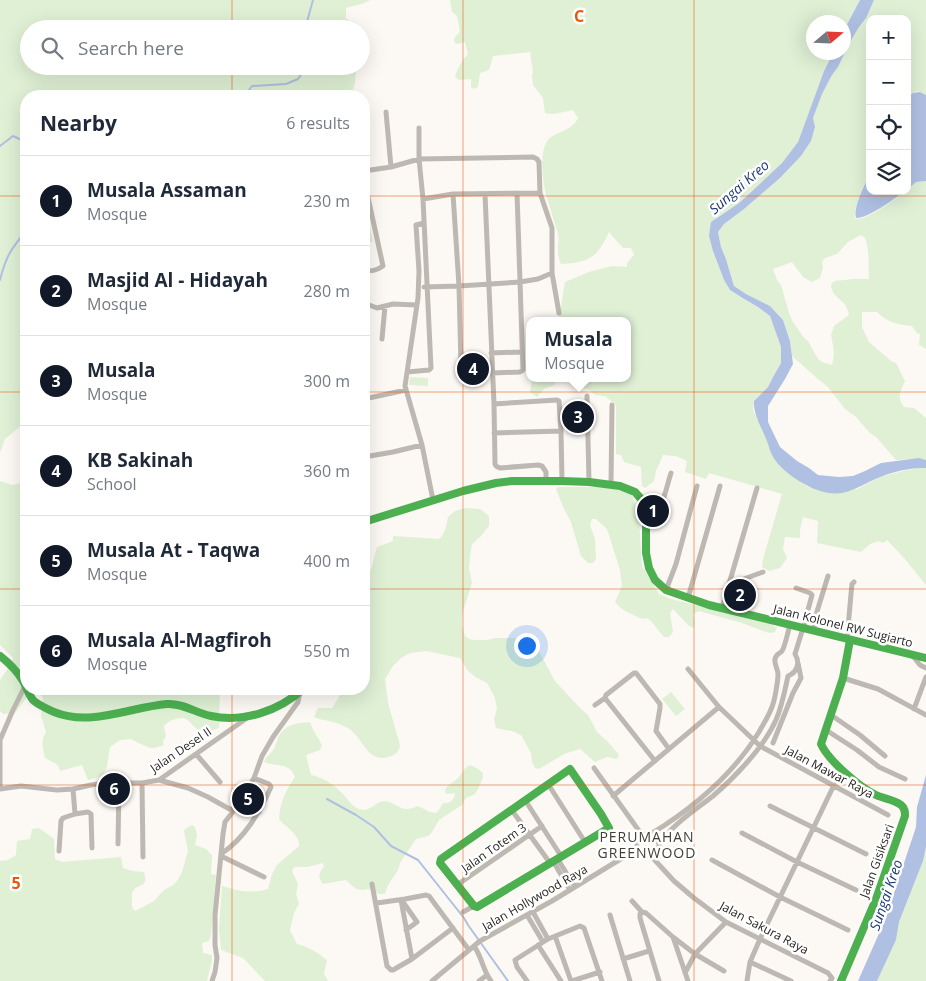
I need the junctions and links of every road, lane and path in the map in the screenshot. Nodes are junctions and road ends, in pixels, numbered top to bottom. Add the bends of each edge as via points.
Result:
1 (386, 112) dead end
2 (419, 128) dead end
3 (419, 159) junction
4 (391, 167) junction
5 (370, 170) edge
6 (540, 192) junction
7 (517, 193) junction
8 (453, 194) junction
9 (484, 194) junction
10 (423, 199) junction
11 (370, 206) edge
12 (424, 223) junction
13 (370, 271) edge
14 (552, 274) junction
15 (520, 282) junction
16 (489, 285) junction
17 (459, 286) junction
18 (418, 287) junction
19 (427, 287) junction
20 (370, 305) edge
21 (417, 305) junction
22 (384, 306) junction
23 (559, 313) dead end
24 (382, 339) dead end
25 (522, 352) junction
26 (492, 353) junction
27 (461, 365) dead end
28 (407, 372) junction
29 (492, 373) junction
30 (406, 390) junction
31 (587, 396) dead end
32 (370, 398) edge
33 (494, 404) junction
34 (612, 405) dead end
35 (561, 431) junction
36 (494, 433) junction
37 (422, 445) junction
38 (370, 456) edge
39 (671, 473) dead end
40 (546, 481) junction
41 (562, 481) junction
42 (588, 482) junction
43 (612, 484) junction
44 (720, 486) dead end
45 (758, 488) dead end
46 (433, 500) junction
47 (370, 520) edge
48 (646, 527) junction
49 (676, 564) junction
50 (763, 572) dead end
51 (828, 576) dead end
52 (854, 582) dead end
53 (730, 584) junction
54 (796, 588) dead end
55 (666, 590) junction
56 (688, 598) junction
57 (722, 608) junction
58 (790, 625) junction
59 (803, 628) junction
60 (814, 631) junction
61 (849, 639) junction
62 (782, 651) junction
63 (794, 654) junction
64 (912, 655) junction
65 (0, 656) edge
66 (926, 658) edge
67 (798, 663) junction
68 (926, 668) edge
69 (688, 669) dead end
70 (778, 672) junction
71 (20, 676) edge
72 (788, 676) junction
73 (926, 677) edge
74 (843, 678) junction
75 (20, 695) edge
76 (30, 695) edge
77 (297, 695) edge
78 (300, 695) edge
79 (605, 698) junction
80 (595, 705) dead end
81 (719, 707) junction
82 (914, 709) junction
83 (926, 715) edge
84 (249, 716) junction
85 (831, 716) junction
86 (767, 718) junction
87 (776, 721) junction
88 (826, 730) junction
89 (0, 740) edge
90 (753, 741) junction
91 (773, 744) dead end
92 (760, 746) junction
93 (669, 749) junction
94 (196, 754) junction
95 (885, 756) dead end
96 (655, 761) junction
97 (594, 768) dead end
98 (254, 778) junction
99 (905, 779) dead end
100 (159, 780) junction
101 (220, 782) dead end
102 (142, 783) junction
103 (119, 784) junction
104 (548, 784) junction
105 (834, 785) junction
106 (0, 789) edge
107 (73, 789) junction
108 (708, 790) junction
109 (614, 796) junction
110 (713, 796) junction
111 (242, 800) junction
112 (525, 800) junction
113 (770, 806) dead end
114 (511, 808) junction
115 (233, 811) junction
116 (259, 812) junction
117 (75, 814) junction
118 (888, 815) dead end
119 (542, 826) junction
120 (814, 828) junction
121 (742, 832) dead end
122 (651, 834) junction
123 (529, 835) junction
124 (642, 835) junction
125 (585, 842) junction
126 (118, 844) dead end
127 (659, 844) junction
128 (92, 848) dead end
129 (637, 849) junction
130 (59, 852) dead end
131 (866, 854) dead end
132 (221, 855) junction
133 (651, 856) junction
134 (143, 857) dead end
135 (555, 860) junction
136 (712, 860) dead end
137 (797, 862) junction
138 (264, 876) dead end
139 (372, 884) dead end
140 (457, 885) junction
141 (572, 889) junction
142 (856, 890) dead end
143 (780, 897) junction
144 (401, 900) junction
145 (632, 901) dead end
146 (377, 903) junction
147 (476, 906) junction
148 (463, 912) dead end
149 (533, 912) junction
150 (644, 912) junction
151 (527, 915) junction
152 (610, 915) dead end
153 (726, 922) junction
154 (453, 928) junction
155 (406, 930) junction
156 (848, 930) dead end
157 (555, 936) junction
158 (673, 937) junction
159 (760, 939) junction
160 (543, 942) junction
161 (475, 945) junction
162 (649, 951) junction
163 (695, 954) junction
164 (412, 959) junction
165 (623, 959) junction
166 (750, 962) junction
167 (724, 970) dead end
168 (600, 972) junction
169 (685, 973) junction
170 (487, 975) junction
171 (212, 981) edge
172 (432, 981) edge
173 (479, 981) edge
174 (491, 981) edge
175 (527, 981) edge
176 (562, 981) edge
177 (571, 981) edge
178 (602, 981) edge
179 (630, 981) edge
180 (660, 981) edge
181 (688, 981) edge
182 (746, 981) edge
183 (791, 981) edge
184 (830, 981) edge
185 (841, 981) edge

1 - 4 street
2 - 3 street
3 - 4 street
3 - 6 street via 533,157 539,162
3 - 10 street
4 - 5 street
6 - 7 street
6 - 14 street via 552,228
7 - 9 street
7 - 15 street
8 - 9 street
8 - 10 street
8 - 17 street
9 - 16 street
10 - 12 street
11 - 13 street via 383,266
12 - 18 street via 416,225
12 - 19 street
14 - 15 street
14 - 23 street
15 - 16 street
15 - 25 street
16 - 17 street
16 - 26 street
17 - 19 street
17 - 27 street
18 - 19 street
18 - 21 street
19 - 28 street via 430,369
20 - 22 street
21 - 22 street
21 - 28 street
22 - 24 street
25 - 26 street
25 - 29 street via 522,371
26 - 29 street
28 - 30 street
29 - 33 street
30 - 32 street
30 - 37 street
31 - 42 street
33 - 35 street via 556,400 559,402
33 - 36 street
34 - 43 street
35 - 36 street
35 - 41 street
36 - 40 street via 496,466 542,466
37 - 38 street
37 - 46 street
39 - 48 street via 660,510
40 - 41 main road
40 - 46 main road via 496,483
41 - 42 main road
42 - 43 main road
43 - 48 main road via 636,492 645,510
44 - 56 street
45 - 53 street
46 - 47 main road
48 - 55 main road via 649,568 655,580
49 - 49 street via 674,559 696,484 697,486
49 - 55 street
50 - 53 street
51 - 60 street
52 - 61 street
53 - 57 street
54 - 59 street via 812,595
55 - 56 main road, Jalan Kolonel RW Sugiarto
56 - 57 main road, Jalan Kolonel RW Sugiarto
57 - 58 main road, Jalan Kolonel RW Sugiarto
58 - 59 main road, Jalan Kolonel RW Sugiarto
58 - 62 street
59 - 60 main road, Jalan Kolonel RW Sugiarto
59 - 63 street
60 - 61 main road, Jalan Kolonel RW Sugiarto
61 - 64 main road, Jalan Kolonel RW Sugiarto
61 - 74 main road, Jalan Gisiksari
62 - 63 street
62 - 70 street via 775,659
63 - 67 street
64 - 66 main road, Jalan Kolonel RW Sugiarto
64 - 68 street
65 - 71 main road
67 - 72 street
67 - 91 street via 801,678
69 - 81 street, Jalan Mawar Raya
70 - 72 street
70 - 86 street via 773,705
72 - 87 street
73 - 82 street
74 - 82 street via 878,689
74 - 85 main road, Jalan Gisiksari
75 - 89 street
76 - 84 main road via 41,706 65,716 105,716 172,704 224,718
77 - 84 main road via 279,706
78 - 98 street via 262,756
79 - 80 street
79 - 93 street via 636,673 660,704 656,731
79 - 96 street
81 - 90 street, Jalan Mawar Raya
81 - 93 street
82 - 83 street
84 - 94 street, Jalan Desel II
85 - 88 main road, Jalan Gisiksari
85 - 95 street
86 - 87 street
86 - 90 street
87 - 92 street
88 - 99 street via 879,767
88 - 185 main road, Jalan Gisiksari via 821,744 823,750 865,788 901,805 905,812 886,875
89 - 106 street
90 - 92 street, Jalan Mawar Raya
90 - 108 street via 724,777
92 - 105 street, Jalan Mawar Raya
92 - 110 street
93 - 96 street
94 - 100 street, Jalan Desel II
94 - 101 street
96 - 109 street
97 - 109 street
98 - 111 street
98 - 116 street via 271,787
100 - 102 street, Jalan Desel II
100 - 115 street via 188,788
102 - 103 street, Jalan Desel II
102 - 134 street
103 - 107 street, Jalan Desel II
103 - 126 street
104 - 112 main road
104 - 125 street
104 - 125 main road via 570,769 601,814 609,828
105 - 118 street, Jalan Mawar Raya
105 - 120 street
106 - 107 street, Jalan Desel II via 21,786
107 - 117 street
108 - 110 street
108 - 122 street via 688,809
109 - 124 street
110 - 127 street via 677,824
111 - 115 street
111 - 116 street
112 - 114 main road
112 - 119 street
113 - 120 street
114 - 123 street
114 - 140 main road via 440,859
115 - 132 street via 226,822
116 - 132 street
117 - 128 street via 91,814
117 - 130 street via 61,821
119 - 123 street, Jalan Totem 3
119 - 135 street
120 - 131 street
120 - 137 street
121 - 137 street
122 - 124 street
122 - 127 street
123 - 135 street
123 - 140 street, Jalan Totem 3
124 - 129 street
125 - 135 main road
127 - 133 street
129 - 133 street via 642,855
129 - 141 street, Jalan Hollywood Raya
132 - 138 street
132 - 171 street via 215,915 217,958
133 - 153 street, Jalan Sakura Raya via 674,881
135 - 141 street
135 - 147 main road
136 - 143 street
137 - 142 street
137 - 143 street
139 - 146 street
140 - 147 main road
141 - 149 street, Jalan Hollywood Raya
143 - 156 street
143 - 159 street
144 - 146 street
144 - 154 street via 426,894
144 - 155 street
144 - 155 street via 417,922
145 - 150 street
146 - 164 street via 389,968 393,970
147 - 148 street
149 - 151 street, Jalan Hollywood Raya
149 - 160 street
150 - 158 street
150 - 162 street via 640,918
151 - 160 street
151 - 161 street, Jalan Hollywood Raya
152 - 165 street
153 - 159 street, Jalan Sakura Raya
153 - 163 street
154 - 161 street
154 - 164 street
155 - 164 street
157 - 160 street
157 - 168 street via 582,926
157 - 177 street
158 - 163 street
158 - 169 street
159 - 166 street
159 - 184 street, Jalan Sakura Raya via 828,973 832,978
160 - 175 street via 515,960
160 - 176 street
161 - 170 street
161 - 172 street, Jalan Hollywood Raya
162 - 165 street
162 - 180 street
163 - 167 street
163 - 169 street
165 - 179 street
166 - 182 street
166 - 183 street
168 - 177 street
168 - 178 street
169 - 181 street
170 - 173 street
170 - 174 street

